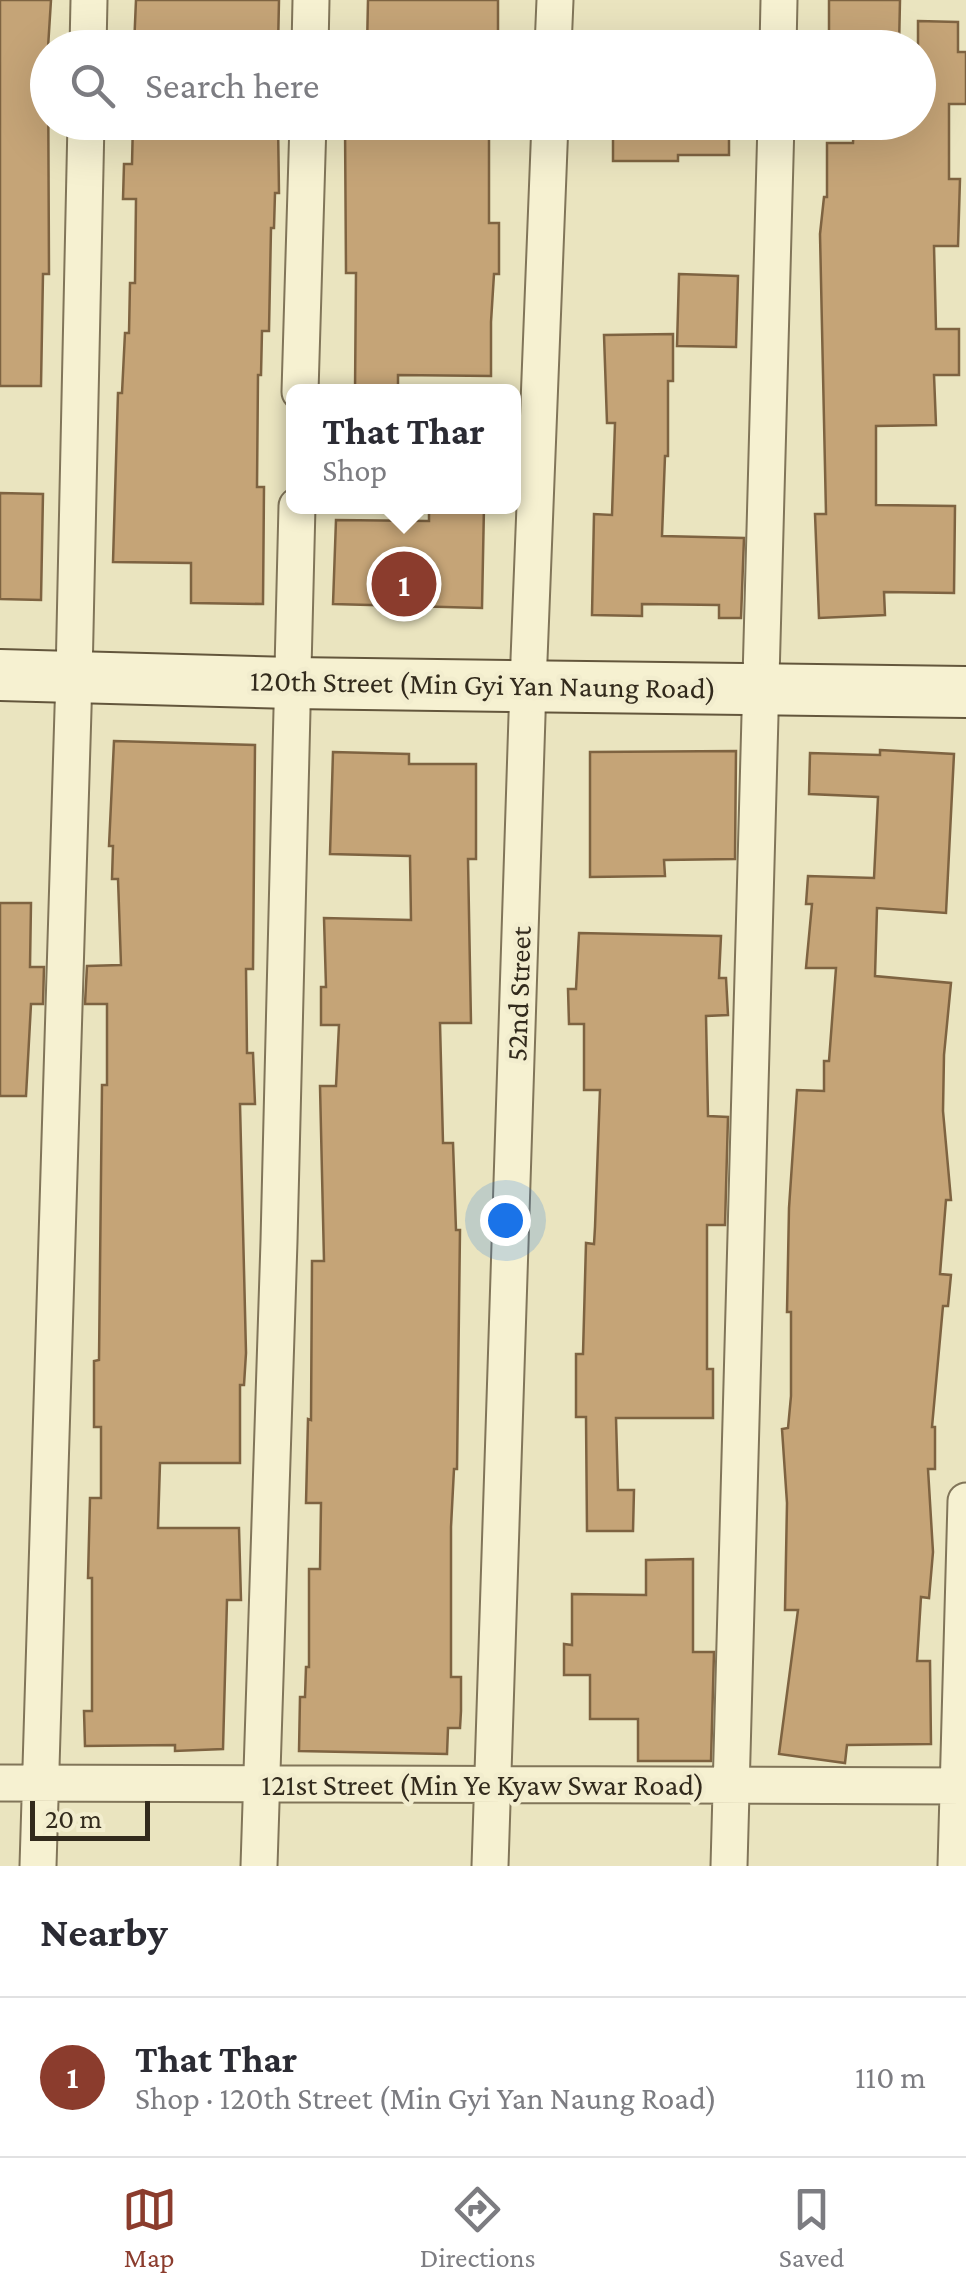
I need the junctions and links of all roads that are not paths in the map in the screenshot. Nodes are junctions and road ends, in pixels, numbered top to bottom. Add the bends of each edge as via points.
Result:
1 (89, 0) edge
2 (311, 0) edge
3 (555, 0) edge
4 (778, 0) edge
5 (88, 30) edge
6 (310, 30) edge
7 (554, 30) edge
8 (778, 30) edge
9 (86, 140) edge
10 (307, 140) edge
11 (549, 140) edge
12 (776, 140) edge
13 (300, 384) edge
14 (297, 514) edge
15 (0, 675) edge
16 (74, 676) junction
17 (292, 683) junction
18 (528, 685) junction
19 (763, 687) junction
20 (966, 692) edge
21 (966, 1501) edge
22 (262, 1782) junction
23 (0, 1783) edge
24 (41, 1783) junction
25 (492, 1784) junction
26 (731, 1786) junction
27 (962, 1786) edge
28 (38, 1866) edge
29 (259, 1866) edge
30 (490, 1866) edge
31 (729, 1866) edge
32 (956, 1866) edge

1 - 5 street
2 - 6 street
3 - 7 street
4 - 8 street
9 - 16 street
10 - 13 street
11 - 18 street, 52nd Street
12 - 19 street
14 - 17 street
15 - 16 main road, 120th Street (Min Gyi Yan Naung Road)
16 - 17 main road, 120th Street (Min Gyi Yan Naung Road)
16 - 24 street
17 - 18 main road, 120th Street (Min Gyi Yan Naung Road)
17 - 22 street
18 - 19 main road, 120th Street (Min Gyi Yan Naung Road)
18 - 25 street, 52nd Street
19 - 20 main road, 120th Street (Min Gyi Yan Naung Road)
19 - 26 street
21 - 27 street
22 - 24 street, 121st Street (Min Ye Kyaw Swar Road)
22 - 25 street, 121st Street (Min Ye Kyaw Swar Road)
22 - 29 street
23 - 24 street, 121st Street (Min Ye Kyaw Swar Road)
24 - 28 street
25 - 26 street, 121st Street (Min Ye Kyaw Swar Road)
25 - 30 street, 52nd Street
26 - 27 street, 121st Street (Min Ye Kyaw Swar Road)
26 - 31 street
27 - 32 street

